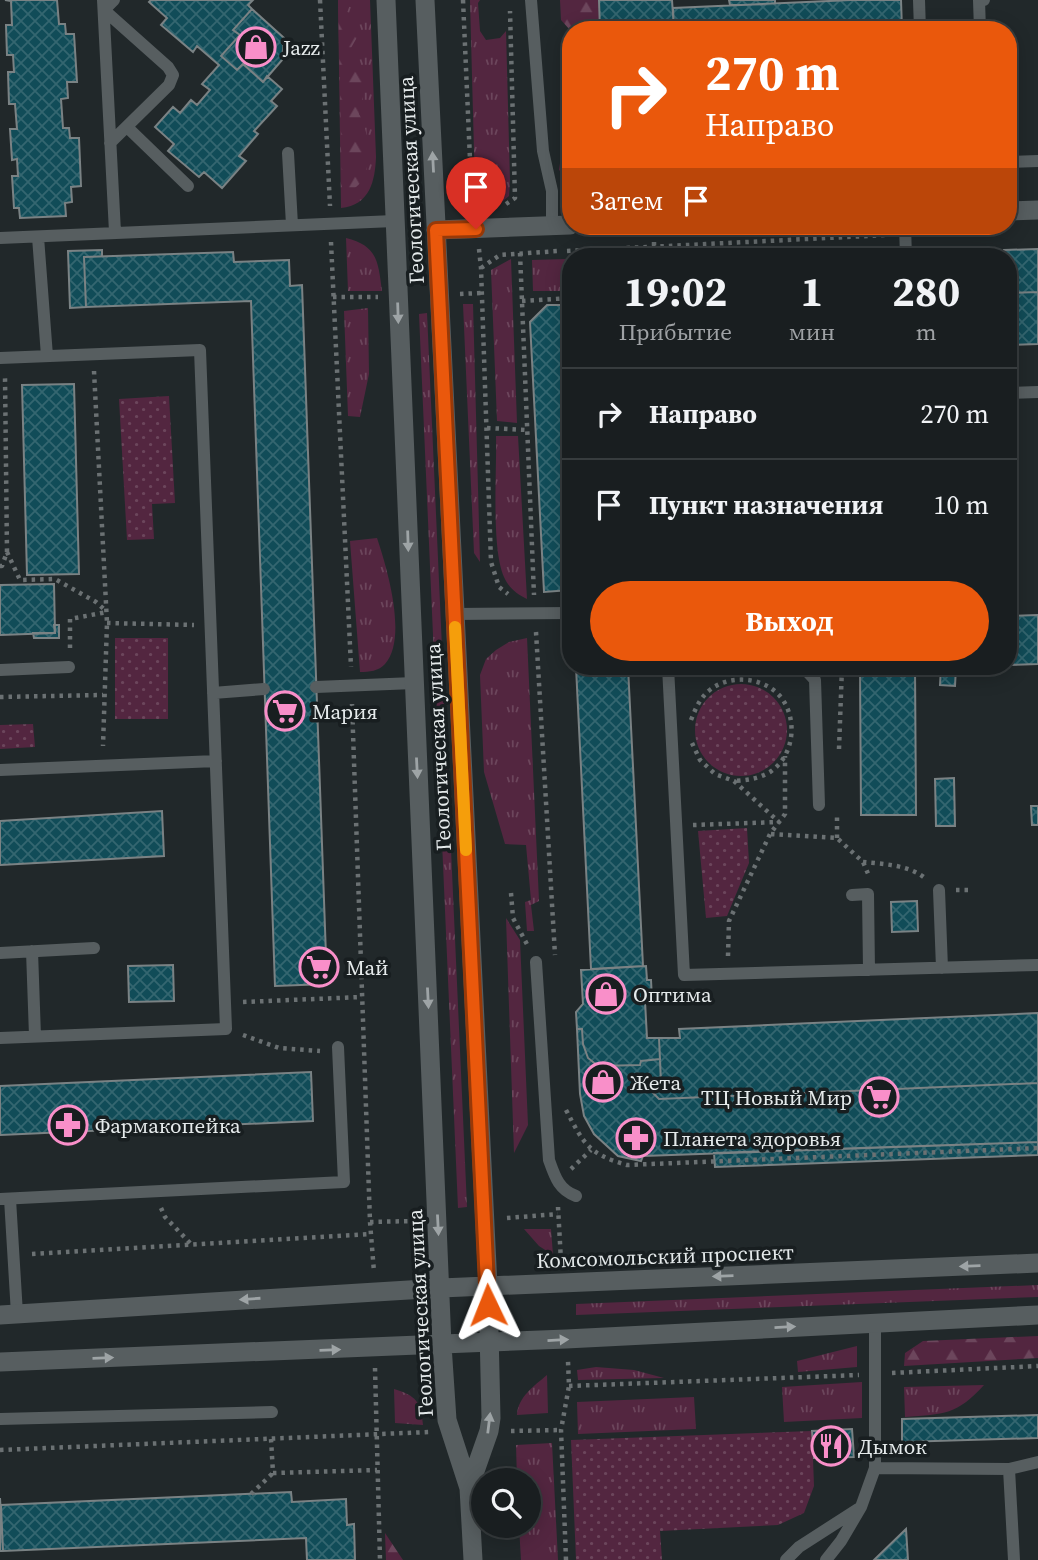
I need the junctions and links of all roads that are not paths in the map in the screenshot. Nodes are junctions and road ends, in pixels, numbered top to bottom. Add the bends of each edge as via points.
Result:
1 (114, 0) edge
2 (386, 0) edge
3 (425, 0) edge
4 (531, 0) edge
5 (919, 0) edge
6 (984, 0) edge
7 (104, 5) edge
8 (920, 21) edge
9 (980, 21) edge
10 (127, 127) junction
11 (110, 143) junction
12 (288, 153) dead end
13 (1038, 161) edge
14 (1017, 162) edge
15 (188, 186) dead end
16 (1038, 210) edge
17 (1017, 211) edge
18 (394, 221) junction
19 (292, 225) junction
20 (561, 225) edge
21 (436, 230) junction
22 (115, 232) junction
23 (38, 237) junction
24 (0, 238) edge
25 (47, 356) junction
26 (0, 358) edge
27 (1038, 392) edge
28 (1017, 393) edge
29 (562, 612) edge
30 (455, 614) junction
31 (69, 667) road end
32 (0, 670) edge
33 (668, 675) edge
34 (810, 675) edge
35 (414, 683) junction
36 (316, 687) dead end
37 (264, 689) dead end
38 (213, 693) junction
39 (216, 761) junction
40 (0, 770) edge
41 (819, 805) dead end
42 (939, 890) road end
43 (852, 895) dead end
44 (94, 948) dead end
45 (32, 951) junction
46 (0, 953) edge
47 (536, 962) road end
48 (1038, 965) edge
49 (942, 968) junction
50 (869, 970) junction
51 (35, 1036) junction
52 (0, 1038) edge
53 (338, 1047) road end
54 (576, 1196) dead end
55 (5, 1199) edge
56 (1038, 1263) edge
57 (488, 1286) junction
58 (441, 1288) junction
59 (9, 1314) edge
60 (1038, 1315) edge
61 (875, 1322) junction
62 (489, 1343) junction
63 (442, 1345) junction
64 (0, 1362) edge
65 (272, 1412) dead end
66 (0, 1419) edge
67 (1038, 1462) edge
68 (875, 1468) junction
69 (1009, 1469) junction
70 (469, 1488) junction
71 (861, 1507) junction
72 (473, 1560) edge
73 (786, 1560) edge
74 (826, 1560) edge
75 (1014, 1560) edge

1 - 7 lane
2 - 18 main road, Геологическая улица
21 -> 3 main road, Геологическая улица
4 - 20 lane via 543,151
5 - 8 lane
6 - 9 lane via 979,0
7 - 10 lane via 173,75 169,85
7 - 11 lane
10 - 11 lane
10 - 15 lane
11 - 22 lane
12 - 19 lane
13 - 14 lane
16 - 17 main road
18 - 19 lane
18 -> 35 main road, Геологическая улица
19 - 22 lane
20 - 21 main road
21 - 30 main road, Геологическая улица
22 - 23 lane
23 - 24 lane
23 - 25 lane
25 - 26 lane
25 - 38 lane via 200,350
27 - 28 lane
29 - 30 lane
30 - 57 main road, Геологическая улица
31 - 32 lane
33 - 50 lane via 684,975
34 - 41 lane via 815,680
35 - 36 lane
35 -> 58 main road, Геологическая улица
37 - 38 lane
38 - 39 lane
39 - 40 lane
39 - 51 lane via 226,1029
42 - 49 lane
43 - 50 lane via 868,894
44 - 45 lane
45 - 46 lane
45 - 51 lane
47 - 54 lane via 549,1160 557,1183
48 - 49 lane
49 - 50 lane
51 - 52 lane
53 - 55 lane via 344,1181
55 - 59 lane via 13,1255
56 -> 57 main road, Комсомольский проспект
57 - 58 main road, Комсомольский проспект
57 - 62 main road, Геологическая улица
58 -> 59 main road, Комсомольский проспект
58 - 63 main road, Геологическая улица
60 - 61 main road
62 -> 61 main road
61 - 68 lane
62 - 63 main road
70 -> 62 main road, Геологическая улица via 489,1432
64 -> 63 main road
63 - 70 main road, Геологическая улица via 447,1420
65 - 66 lane
67 - 69 lane
68 - 69 lane
68 - 71 lane
69 - 75 lane
70 - 72 main road, Геологическая улица
71 - 73 lane
71 - 74 lane

